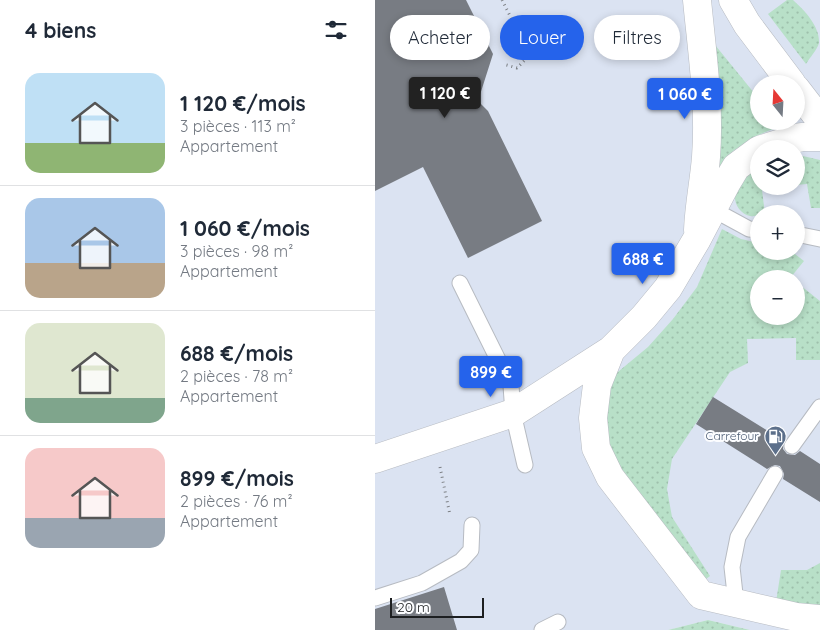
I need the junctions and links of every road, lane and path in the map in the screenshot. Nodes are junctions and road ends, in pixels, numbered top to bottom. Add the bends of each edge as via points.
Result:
1 (502, 0) edge
2 (697, 0) edge
3 (733, 0) edge
4 (503, 64) dead end
5 (785, 75) edge
6 (805, 101) edge
7 (820, 120) edge
8 (820, 137) edge
9 (791, 140) edge
10 (750, 156) edge
11 (714, 210) junction
12 (750, 229) edge
13 (805, 236) edge
14 (697, 239) junction
15 (820, 239) edge
16 (460, 283) dead end
17 (611, 350) junction
18 (820, 406) edge
19 (513, 413) junction
20 (792, 446) dead end
21 (375, 459) edge
22 (525, 465) dead end
23 (775, 474) dead end
24 (472, 525) dead end
25 (375, 598) edge
26 (736, 603) junction
27 (820, 619) edge
28 (558, 622) dead end
29 (542, 630) edge

1 - 4 path via 530,55 517,68
2 - 14 street via 707,106 706,157
3 - 5 street
6 - 7 street
8 - 9 street
10 - 11 street via 736,167
11 - 12 lane
11 - 14 street
13 - 15 lane
14 - 17 street via 668,288
16 - 19 lane via 511,386
17 - 19 street
17 - 26 street via 597,385 593,418 599,455 610,476 701,595
18 - 20 lane
19 - 21 street
19 - 22 lane
23 - 26 lane via 738,537 733,567
24 - 25 lane via 471,550 461,561 422,583
26 - 27 street via 796,617
28 - 29 lane

